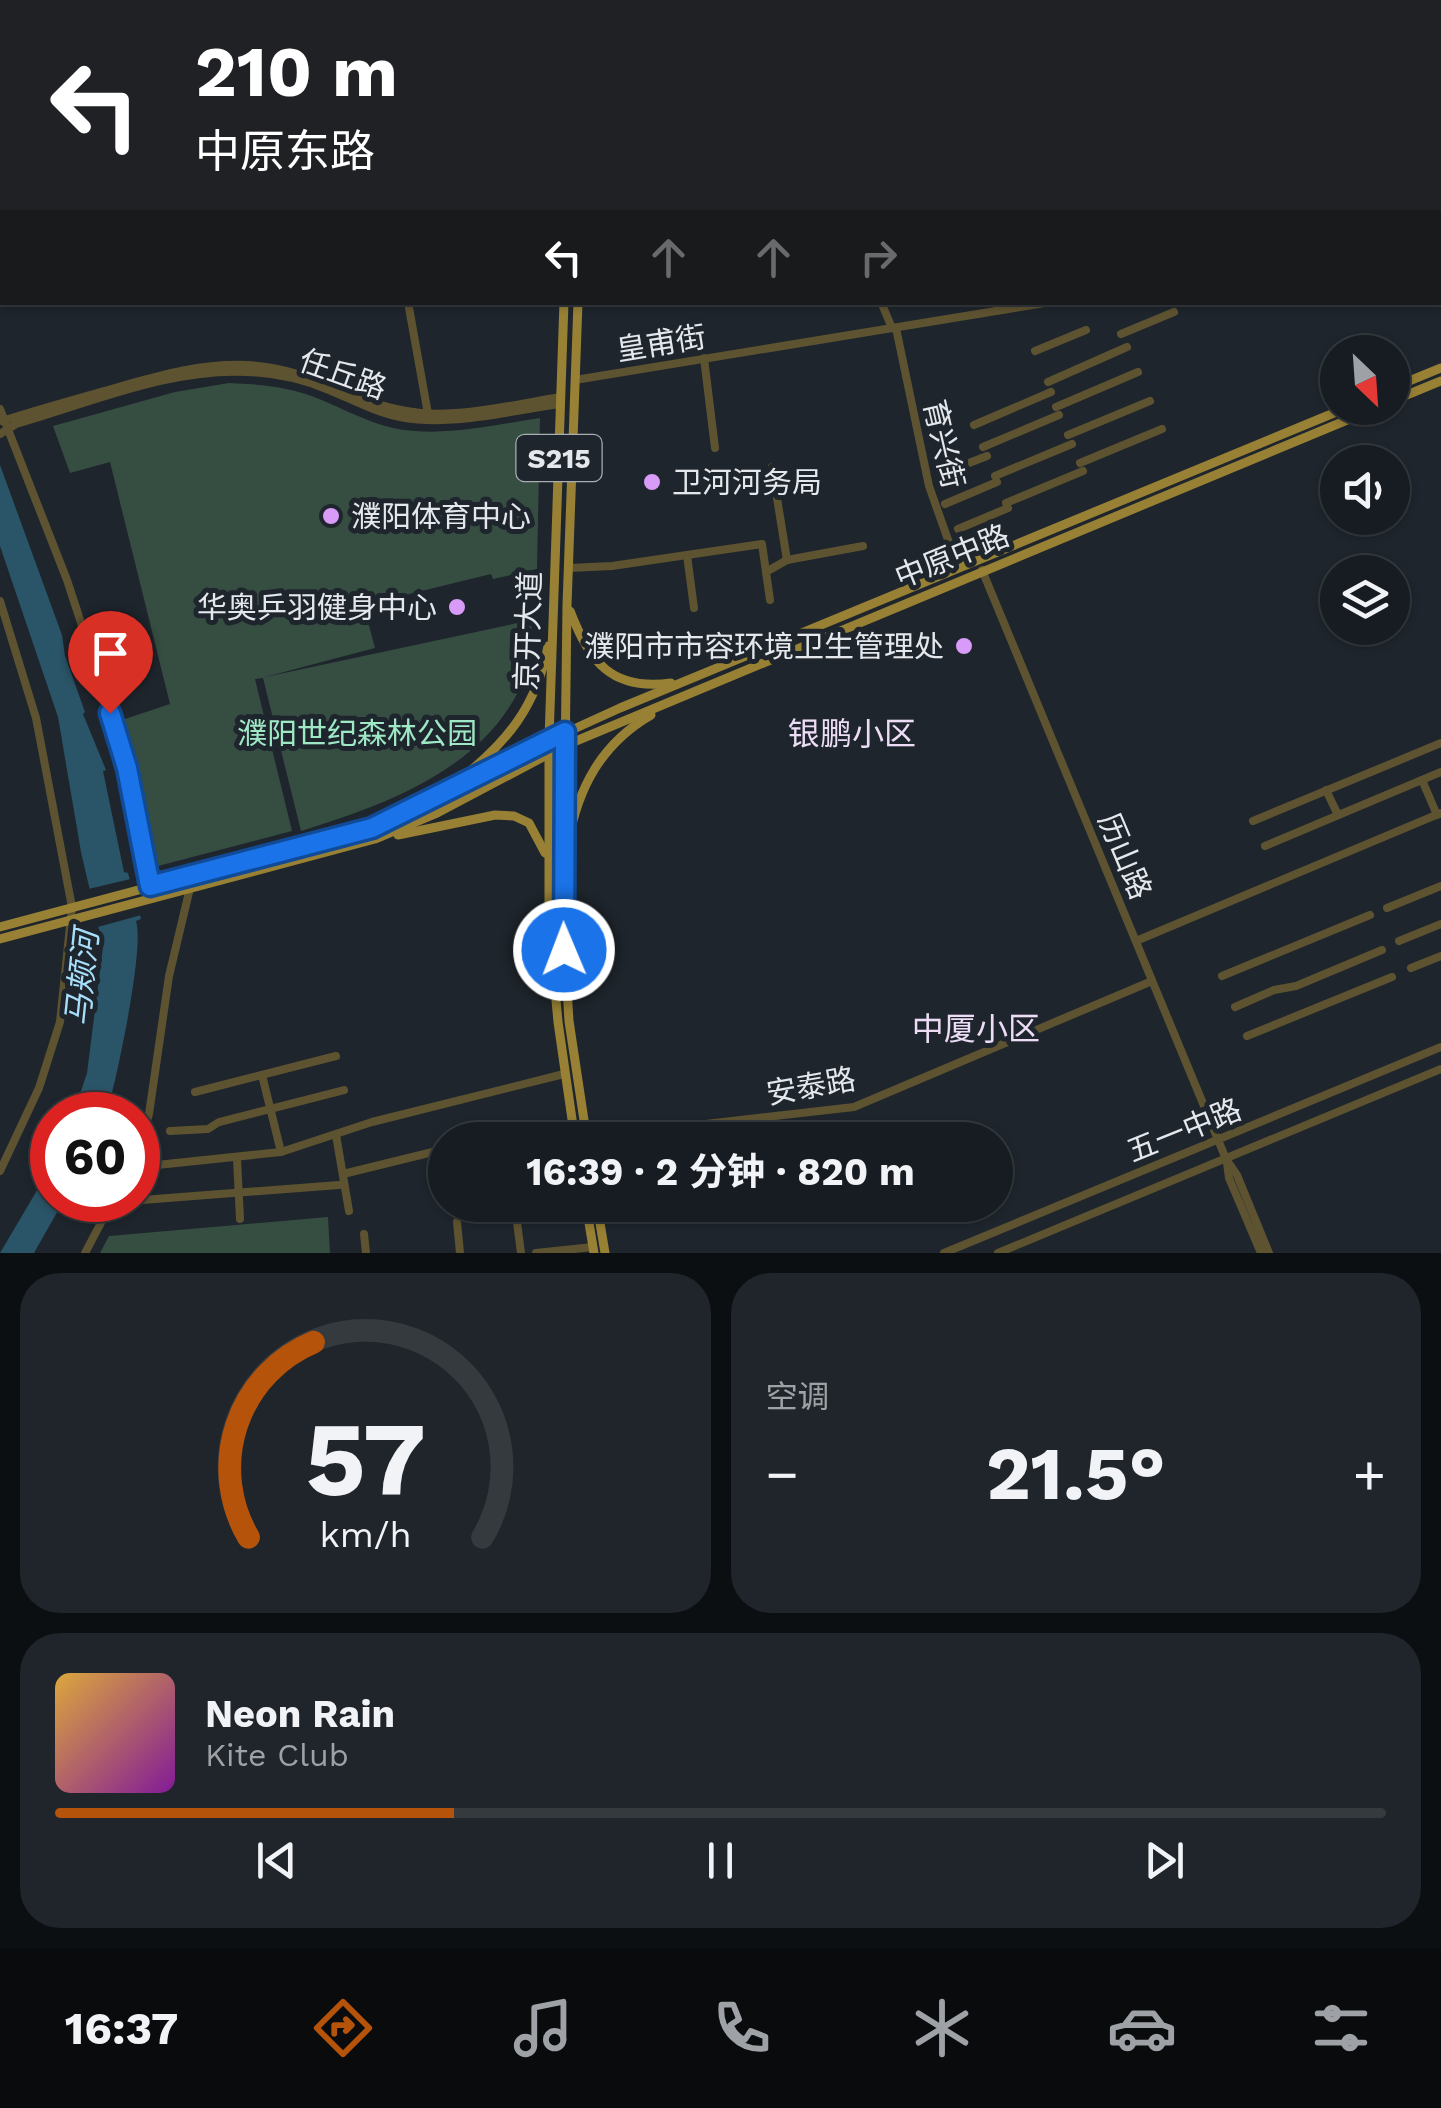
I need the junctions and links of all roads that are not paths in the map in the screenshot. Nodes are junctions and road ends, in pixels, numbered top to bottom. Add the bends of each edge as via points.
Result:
1 (409, 305) edge
2 (564, 305) edge
3 (578, 305) edge
4 (882, 305) edge
5 (1033, 305) edge
6 (1174, 312) dead end
7 (894, 328) junction
8 (1086, 330) dead end
9 (1122, 334) dead end
10 (1127, 347) dead end
11 (1036, 351) dead end
12 (704, 358) junction
13 (1441, 368) edge
14 (1138, 372) dead end
15 (575, 380) junction
16 (1441, 380) edge
17 (1410, 381) edge
18 (1048, 382) dead end
19 (1051, 392) dead end
20 (1410, 393) edge
21 (561, 400) junction
22 (1150, 401) dead end
23 (0, 409) edge
24 (428, 414) junction
25 (1320, 419) edge
26 (974, 424) dead end
27 (1335, 425) edge
28 (3, 427) edge
29 (1162, 429) dead end
30 (715, 448) dead end
31 (772, 466) dead end
32 (946, 472) dead end
33 (945, 504) dead end
34 (958, 529) dead end
35 (863, 546) dead end
36 (687, 555) junction
37 (787, 560) junction
38 (569, 568) junction
39 (958, 568) junction
40 (982, 570) junction
41 (766, 572) junction
42 (770, 600) dead end
43 (0, 601) edge
44 (568, 605) junction
45 (694, 608) dead end
46 (554, 614) junction
47 (694, 678) junction
48 (704, 686) junction
49 (565, 732) junction
50 (550, 739) junction
51 (1441, 743) edge
52 (564, 746) junction
53 (549, 754) junction
54 (1441, 772) edge
55 (1422, 780) junction
56 (1326, 790) junction
57 (440, 794) junction
58 (1439, 814) edge
59 (1338, 816) junction
60 (1253, 820) dead end
61 (375, 839) junction
62 (1265, 846) dead end
63 (562, 871) junction
64 (150, 886) junction
65 (1441, 886) edge
66 (190, 888) junction
67 (549, 891) junction
68 (72, 907) junction
69 (1387, 908) dead end
70 (1370, 915) dead end
71 (71, 920) junction
72 (1441, 924) edge
73 (0, 927) edge
74 (0, 939) edge
75 (1136, 941) junction
76 (1399, 942) dead end
77 (1382, 950) dead end
78 (1441, 956) edge
79 (1411, 968) dead end
80 (1222, 976) dead end
81 (1392, 977) dead end
82 (1152, 981) junction
83 (1234, 1007) dead end
84 (1247, 1036) dead end
85 (1441, 1047) edge
86 (336, 1056) dead end
87 (1441, 1069) edge
88 (564, 1074) junction
89 (262, 1076) junction
90 (344, 1090) dead end
91 (152, 1092) edge
92 (195, 1092) dead end
93 (270, 1109) junction
94 (572, 1122) edge
95 (585, 1122) edge
96 (725, 1122) edge
97 (170, 1131) dead end
98 (336, 1135) junction
99 (1218, 1140) junction
100 (281, 1152) junction
101 (428, 1154) edge
102 (237, 1159) junction
103 (1226, 1159) junction
104 (160, 1165) edge
105 (0, 1171) edge
106 (343, 1174) junction
107 (338, 1185) dead end
108 (239, 1193) junction
109 (160, 1199) edge
110 (349, 1211) dead end
111 (240, 1219) dead end
112 (102, 1222) edge
113 (457, 1222) dead end
114 (517, 1222) edge
115 (589, 1222) edge
116 (599, 1222) edge
117 (364, 1234) dead end
118 (593, 1250) edge
119 (85, 1253) edge
120 (366, 1253) edge
121 (460, 1253) edge
122 (520, 1253) edge
123 (536, 1253) edge
124 (604, 1253) edge
125 (944, 1253) edge
126 (998, 1253) edge
127 (1260, 1253) edge
128 (1269, 1253) edge

1 - 24 street
2 - 21 main road, 京开大道 / S215
3 - 15 main road, 京开大道 / S215
4 - 7 street, 育兴街
5 - 7 street, 皇甫街
6 - 9 street
7 - 12 street, 皇甫街
7 - 39 street, 育兴街 via 928,486
8 - 11 street
10 - 18 street
12 - 15 street, 皇甫街
12 - 30 street
13 - 17 main road
14 - 32 street
15 - 38 main road, 京开大道 / S215
16 - 20 main road
19 - 26 street
21 - 24 street, 任丘路
21 - 28 street, 任丘路 via 423,420 376,411 301,380 226,372 158,383
21 - 46 main road, 京开大道 / S215
22 - 33 street
23 - 28 street
24 - 28 street, 任丘路 via 378,404 302,374 199,366
25 - 39 main road, 中原中路
27 - 40 main road, 中原中路
28 - 64 street via 68,580 121,745
29 - 34 street
31 - 37 street
35 - 37 street
36 - 38 street
36 - 41 street via 762,544
36 - 45 street
37 - 41 street
38 - 44 main road, 京开大道 / S215
39 - 47 main road, 中原中路
40 - 48 main road, 中原中路
40 - 75 street, 历山路
41 - 42 street
43 - 68 street via 36,718
44 - 47 main road via 583,644 608,672 642,684
44 - 49 main road, 京开大道 / S215
46 - 50 main road, 京开大道 / S215
46 - 57 main road via 529,705 497,748
47 - 49 main road, 中原中路
48 - 52 main road, 中原中路
48 - 63 main road via 645,718 606,750 580,795
49 - 50 main road, 中原中路
49 - 52 main road, 京开大道 / S215
50 - 53 main road, 京开大道 / S215
50 - 57 main road, 中原中路
51 - 56 street
52 - 53 main road, 中原中路
52 - 63 main road, 京开大道 / S215
53 - 61 main road, 中原中路
53 - 67 main road, 京开大道 / S215
54 - 55 street
55 - 58 street
55 - 59 street
56 - 59 street
56 - 60 street
57 - 64 main road via 372,828
58 - 75 street
59 - 62 street
61 - 66 main road
61 - 67 main road via 495,814 514,816 530,823 542,842
63 - 95 main road, 京开大道 / S215 via 566,989
64 - 66 street
64 - 68 main road
65 - 69 street
66 - 71 main road
66 - 91 street via 168,976
67 - 88 main road, 京开大道 / S215
68 - 71 street
68 - 73 main road
70 - 80 street
71 - 74 main road
71 - 105 street via 60,1022 39,1088
72 - 76 street
75 - 82 street, 历山路
77 - 83 street
78 - 79 street
81 - 84 street
82 - 96 street, 安泰路 via 854,1106
82 - 99 street, 历山路
85 - 99 street, 五一中路
86 - 89 street
87 - 103 street, 五一中路
88 - 94 main road, 京开大道 / S215
88 - 98 street
89 - 92 street
89 - 93 street
90 - 93 street
93 - 97 street via 208,1128
93 - 100 street
98 - 100 street
98 - 106 street
99 - 103 street, 历山路
99 - 125 street, 五一中路
100 - 102 street
101 - 106 street
102 - 104 street
102 - 108 street
103 - 126 street, 五一中路
103 - 127 street, 历山路
103 - 128 street, 历山路
106 - 110 street
107 - 108 street
108 - 109 street
108 - 111 street
112 - 119 street
113 - 121 street
114 - 122 street
115 - 118 main road
116 - 124 main road
117 - 120 street
118 - 123 street

